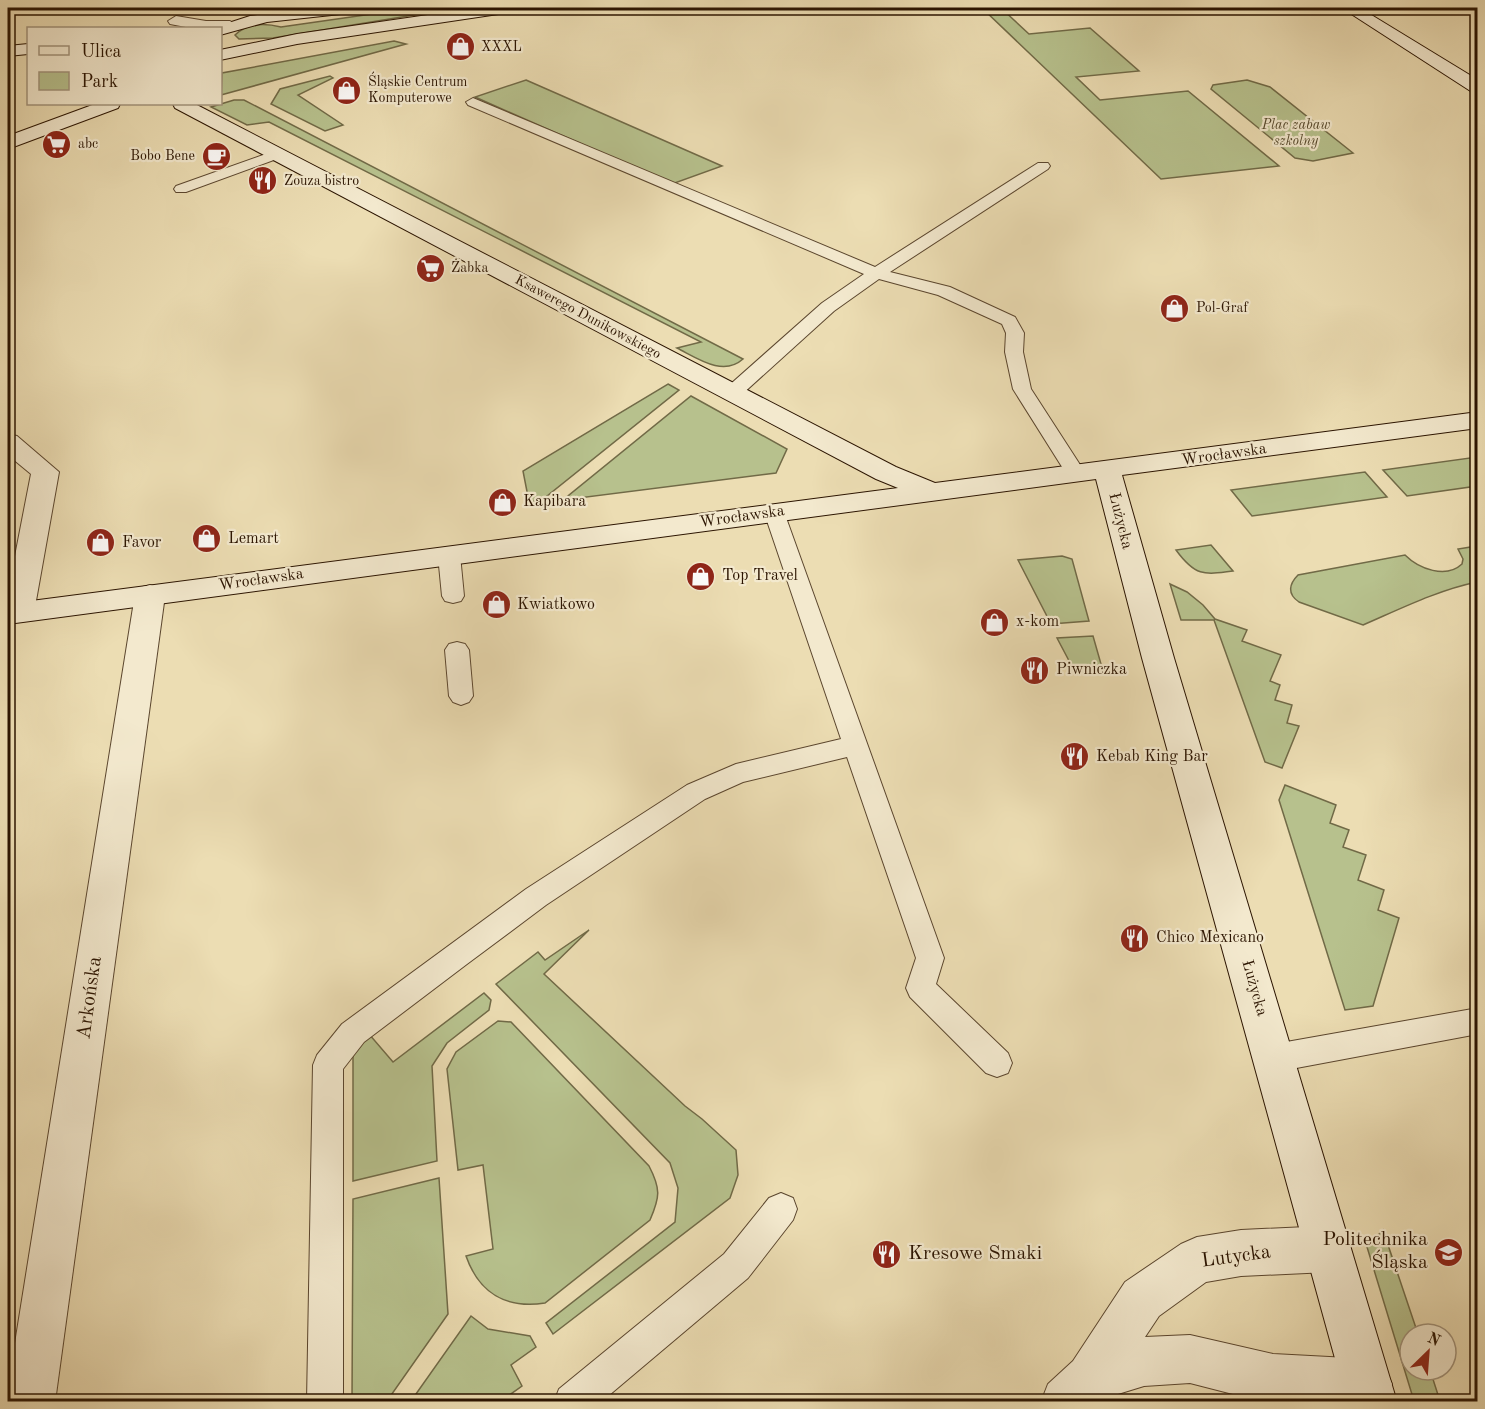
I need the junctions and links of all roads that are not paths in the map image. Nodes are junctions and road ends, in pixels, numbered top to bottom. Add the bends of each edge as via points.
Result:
1 (350, 8) edge
2 (502, 8) edge
3 (1350, 8) edge
4 (174, 14) edge
5 (161, 27) edge
6 (216, 27) edge
7 (225, 28) edge
8 (297, 39) junction
9 (222, 43) edge
10 (27, 49) edge
11 (8, 51) edge
12 (222, 55) edge
13 (1478, 88) edge
14 (473, 102) dead end
15 (108, 105) edge
16 (184, 105) edge
17 (8, 143) edge
18 (277, 154) junction
19 (1043, 166) dead end
20 (181, 189) dead end
21 (874, 273) junction
22 (732, 393) junction
23 (1478, 420) edge
24 (8, 442) edge
25 (1107, 470) junction
26 (1076, 474) junction
27 (933, 491) junction
28 (774, 512) junction
29 (450, 555) junction
30 (150, 595) junction
31 (453, 596) dead end
32 (13, 613) edge
33 (457, 650) dead end
34 (461, 696) dead end
35 (855, 746) junction
36 (1478, 1021) edge
37 (1275, 1059) junction
38 (997, 1063) dead end
39 (781, 1209) dead end
40 (1328, 1248) junction
41 (1078, 1390) edge
42 (1370, 1393) edge
43 (30, 1401) edge
44 (326, 1401) edge
45 (572, 1401) edge

1 - 7 street
2 - 8 street
3 - 13 street
4 - 5 street
4 - 6 street
8 - 9 street
8 - 12 street
10 - 11 street
14 - 21 lane
15 - 17 street
16 - 18 street, Ksawerego Dunikowskiego
18 - 20 lane
18 - 22 street, Ksawerego Dunikowskiego
19 - 21 lane
21 - 22 lane via 828,307
21 - 26 lane via 944,291 1009,321 1015,333 1014,352 1022,390
22 - 27 street, Ksawerego Dunikowskiego via 900,480
23 - 25 street, Wrocławska
24 - 32 street via 45,472
25 - 26 street, Wrocławska
25 - 37 street, Łużycka via 1154,646
26 - 27 street, Wrocławska
27 - 28 street, Wrocławska
28 - 29 street, Wrocławska
28 - 35 lane
29 - 30 street, Wrocławska
29 - 31 lane
30 - 32 street, Wrocławska
30 - 43 street, Arkońska
33 - 34 lane
35 - 38 lane via 930,958 920,988
35 - 44 lane via 736,774 696,792 536,897 353,1033 328,1065
36 - 37 lane
37 - 40 street, Łużycka
39 - 45 lane via 736,1266
40 - 41 street, Lutycka via 1197,1260 1142,1299
40 - 42 street, Łużycka
41 - 42 street, Lutycka via 1144,1362 1190,1359 1273,1379

